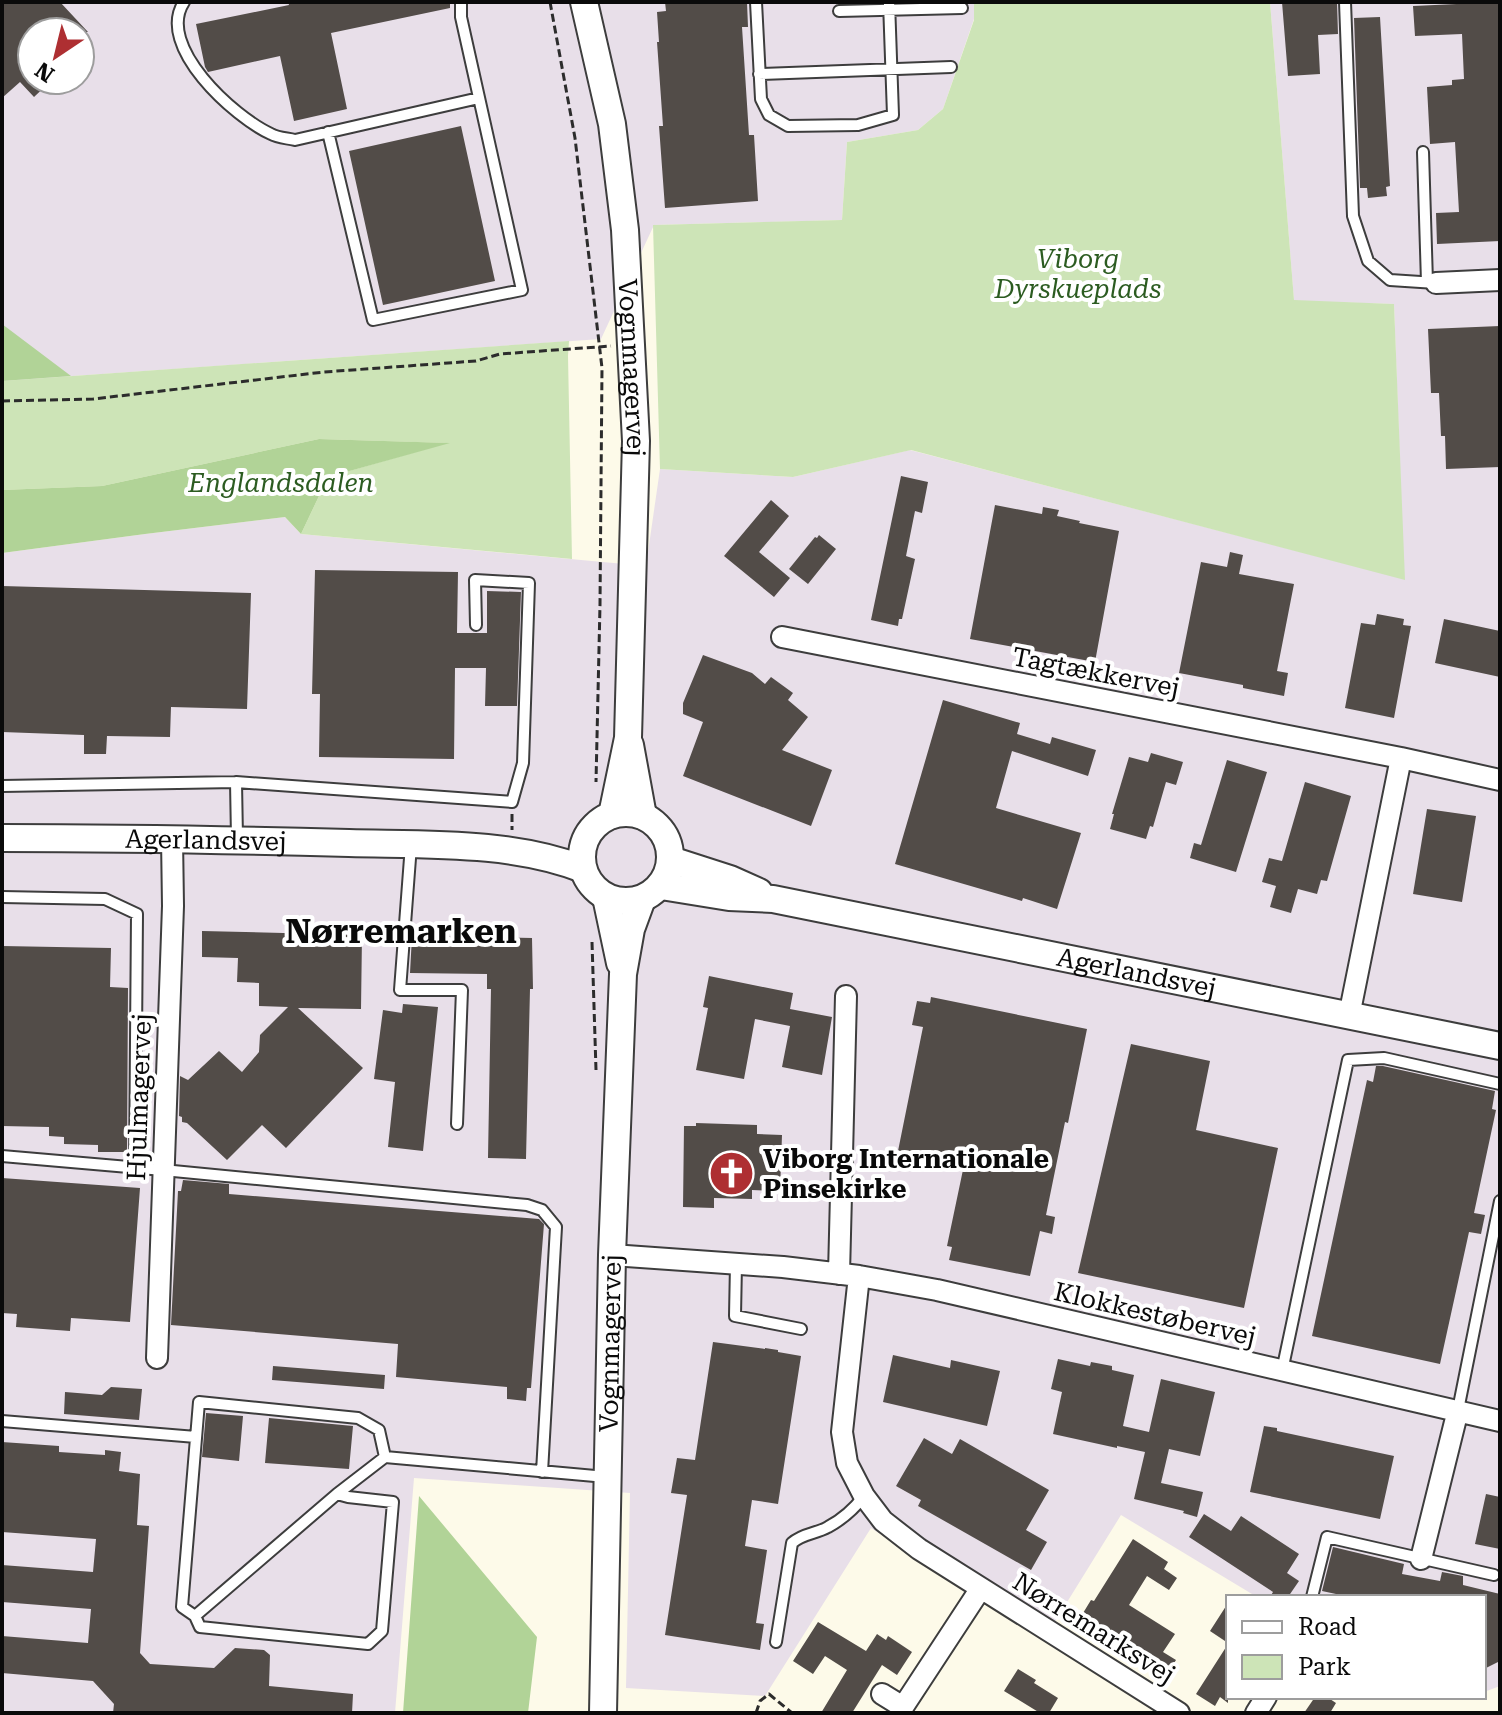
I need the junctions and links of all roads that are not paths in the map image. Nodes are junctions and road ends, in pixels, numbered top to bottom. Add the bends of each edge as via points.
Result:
1 (184, 2) edge
2 (461, 2) edge
3 (584, 2) edge
4 (756, 2) edge
5 (1345, 2) edge
6 (889, 6) edge
7 (962, 8) dead end
8 (839, 11) dead end
9 (951, 67) dead end
10 (891, 69) junction
11 (759, 74) junction
12 (479, 98) junction
13 (328, 132) junction
14 (1423, 152) dead end
15 (1500, 280) edge
16 (1431, 283) junction
17 (476, 625) dead end
18 (782, 637) dead end
19 (628, 738) junction
20 (1401, 758) junction
21 (1500, 780) edge
22 (236, 782) junction
23 (2, 786) edge
24 (643, 816) junction
25 (597, 827) junction
26 (2, 838) edge
27 (172, 838) junction
28 (237, 840) junction
29 (411, 845) junction
30 (513, 850) junction
31 (671, 860) junction
32 (583, 869) junction
33 (651, 892) junction
34 (2, 897) edge
35 (606, 897) junction
36 (773, 899) junction
37 (623, 974) junction
38 (846, 996) dead end
39 (1349, 1016) junction
40 (1500, 1046) edge
41 (1500, 1084) edge
42 (457, 1124) dead end
43 (2, 1156) edge
44 (135, 1168) junction
45 (163, 1170) junction
46 (1500, 1201) edge
47 (612, 1255) junction
48 (736, 1264) junction
49 (849, 1275) junction
50 (801, 1329) dead end
51 (157, 1358) dead end
52 (1282, 1371) junction
53 (1458, 1410) junction
54 (2, 1421) edge
55 (1500, 1421) edge
56 (196, 1437) junction
57 (385, 1457) junction
58 (542, 1472) junction
59 (607, 1477) junction
60 (337, 1494) junction
61 (864, 1496) junction
62 (1421, 1559) junction
63 (1494, 1575) dead end
64 (981, 1588) junction
65 (1312, 1595) edge
66 (195, 1616) junction
67 (776, 1642) dead end
68 (882, 1694) dead end
69 (603, 1713) edge
70 (1179, 1713) edge

1 - 13 lane via 176,16 177,35 189,59 201,78 240,114 274,136 295,140
2 - 12 lane
3 - 19 street, Vognmagervej via 612,124 625,230 636,441
4 - 11 lane
5 - 16 lane via 1353,216 1368,261 1390,280
6 - 7 lane
6 - 8 lane
6 - 10 lane
9 - 10 lane
10 - 11 lane
10 - 11 lane via 893,115 858,125 788,126 769,115
12 - 13 lane
12 - 13 lane via 522,290 373,320
14 - 16 lane
15 - 16 street
17 - 22 lane via 475,580 529,583 523,763 512,802
18 - 20 street, Tagtækkervej
19 - 24 street, Vognmagervej
19 - 25 street, Vognmagervej
20 - 21 street, Tagtækkervej
20 - 39 street
22 - 23 lane
22 - 28 lane
24 - 25 street via 633,813
24 - 31 street via 664,833
25 - 30 street, Agerlandsvej
25 - 32 street via 582,854
26 - 27 street, Agerlandsvej
27 - 28 street, Agerlandsvej
27 - 45 street, Hjulmagervej
28 - 29 street, Agerlandsvej
29 - 30 street, Agerlandsvej
29 - 42 lane via 400,990 462,990
30 - 32 street, Agerlandsvej
31 - 33 street via 668,874
31 - 36 street, Agerlandsvej
32 - 35 street
33 - 35 street via 630,902
33 - 36 street, Agerlandsvej
33 - 37 street, Vognmagervej via 631,929
34 - 44 lane via 105,899 137,914
35 - 37 street, Vognmagervej
36 - 39 street, Agerlandsvej
37 - 47 street, Vognmagervej
38 - 49 street
39 - 40 street, Agerlandsvej
41 - 52 lane via 1384,1058 1348,1060
43 - 44 lane
44 - 45 lane
45 - 51 street, Hjulmagervej
45 - 58 lane via 542,1210 556,1227
46 - 53 lane
47 - 48 street, Klokkestøbervej
47 - 59 street, Vognmagervej
48 - 49 street, Klokkestøbervej
48 - 50 lane via 735,1316
49 - 52 street, Klokkestøbervej via 937,1290
49 - 61 street, Nørremarksvej via 842,1432 847,1463
52 - 53 street, Klokkestøbervej
53 - 55 street, Klokkestøbervej
53 - 62 street
54 - 56 lane
56 - 57 lane via 199,1402 358,1418 379,1430
56 - 66 lane via 182,1607
57 - 58 lane
57 - 60 lane
58 - 59 lane
59 - 69 street, Vognmagervej
60 - 66 lane
60 - 66 lane via 393,1502 382,1631 368,1644 200,1627
61 - 64 street, Nørremarksvej via 883,1521
61 - 67 lane via 826,1528 792,1543
62 - 63 lane
62 - 65 lane via 1327,1537
64 - 68 street, Nørremarksvej via 903,1707
64 - 70 street, Nørremarksvej

